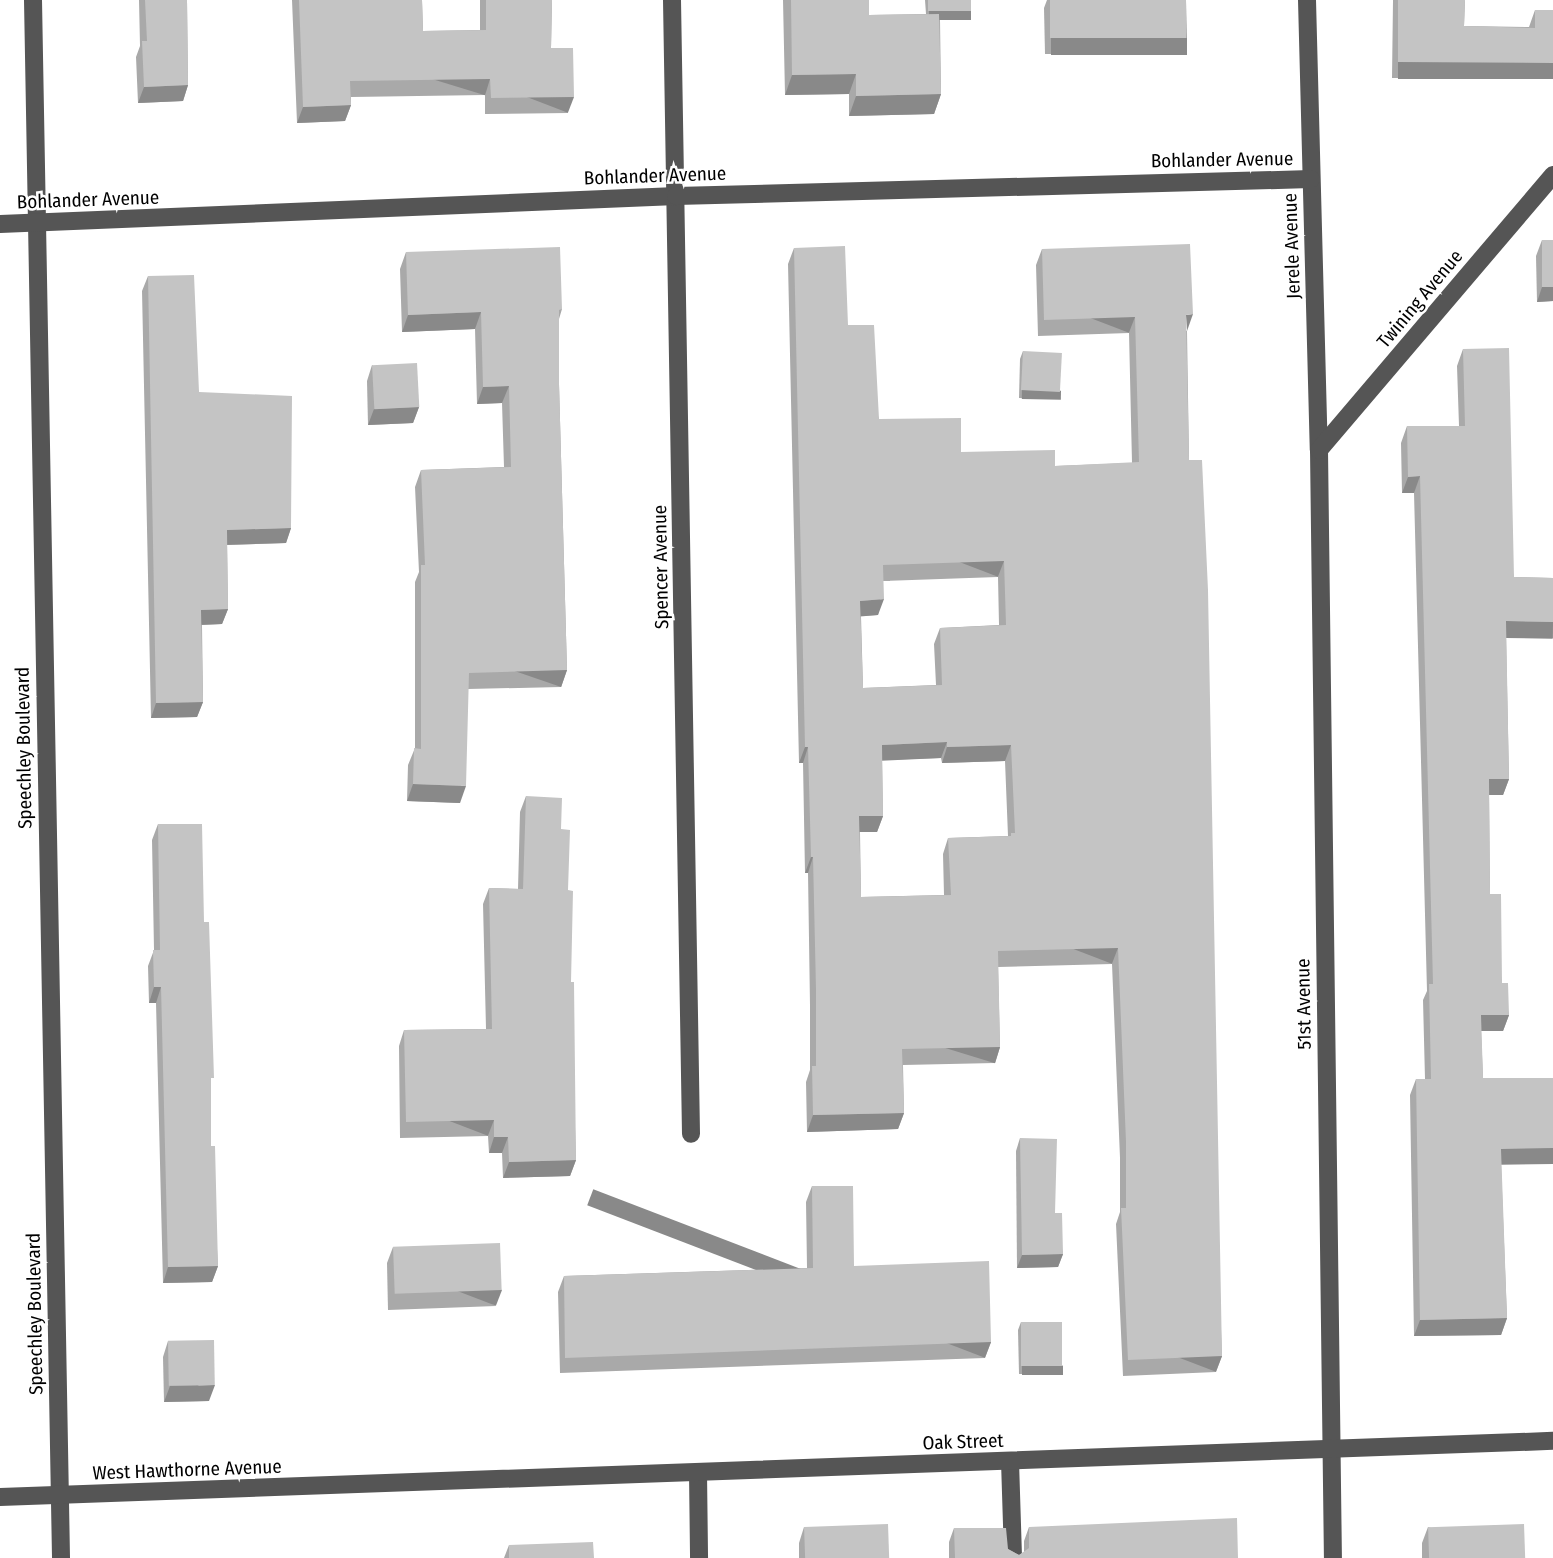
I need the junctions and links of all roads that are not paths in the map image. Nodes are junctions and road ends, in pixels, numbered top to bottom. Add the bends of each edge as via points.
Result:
1 (33, 0) edge
2 (672, 0) edge
3 (1307, 0) edge
4 (1553, 175) edge
5 (1311, 179) junction
6 (676, 196) junction
7 (36, 223) junction
8 (0, 224) edge
9 (1318, 450) junction
10 (691, 1134) dead end
11 (1553, 1441) edge
12 (1331, 1449) junction
13 (1010, 1461) junction
14 (698, 1472) junction
15 (374, 1485) joint
16 (59, 1494) junction
17 (0, 1497) edge
18 (61, 1558) edge
19 (699, 1558) edge
20 (1013, 1558) edge
21 (1333, 1558) edge

1 - 7 street, Speechley Boulevard
2 - 6 street, Spencer Avenue
3 - 5 street, Jerele Avenue
4 - 9 street, Twining Avenue
5 - 6 street, Bohlander Avenue
5 - 9 street, Jerele Avenue
6 - 7 street, Bohlander Avenue
6 - 10 street, Spencer Avenue
7 - 8 street, Bohlander Avenue
7 - 16 street, Speechley Boulevard
9 - 12 street, 51st Avenue
11 - 12 street, Oak Street
12 - 13 street, Oak Street
12 - 21 street, 51st Avenue
13 - 14 street, Oak Street
13 - 20 street
14 - 15 street, Oak Street
14 - 19 street
15 - 16 street, West Hawthorne Avenue
16 - 17 street, West Hawthorne Avenue
16 - 18 street, Speechley Boulevard

